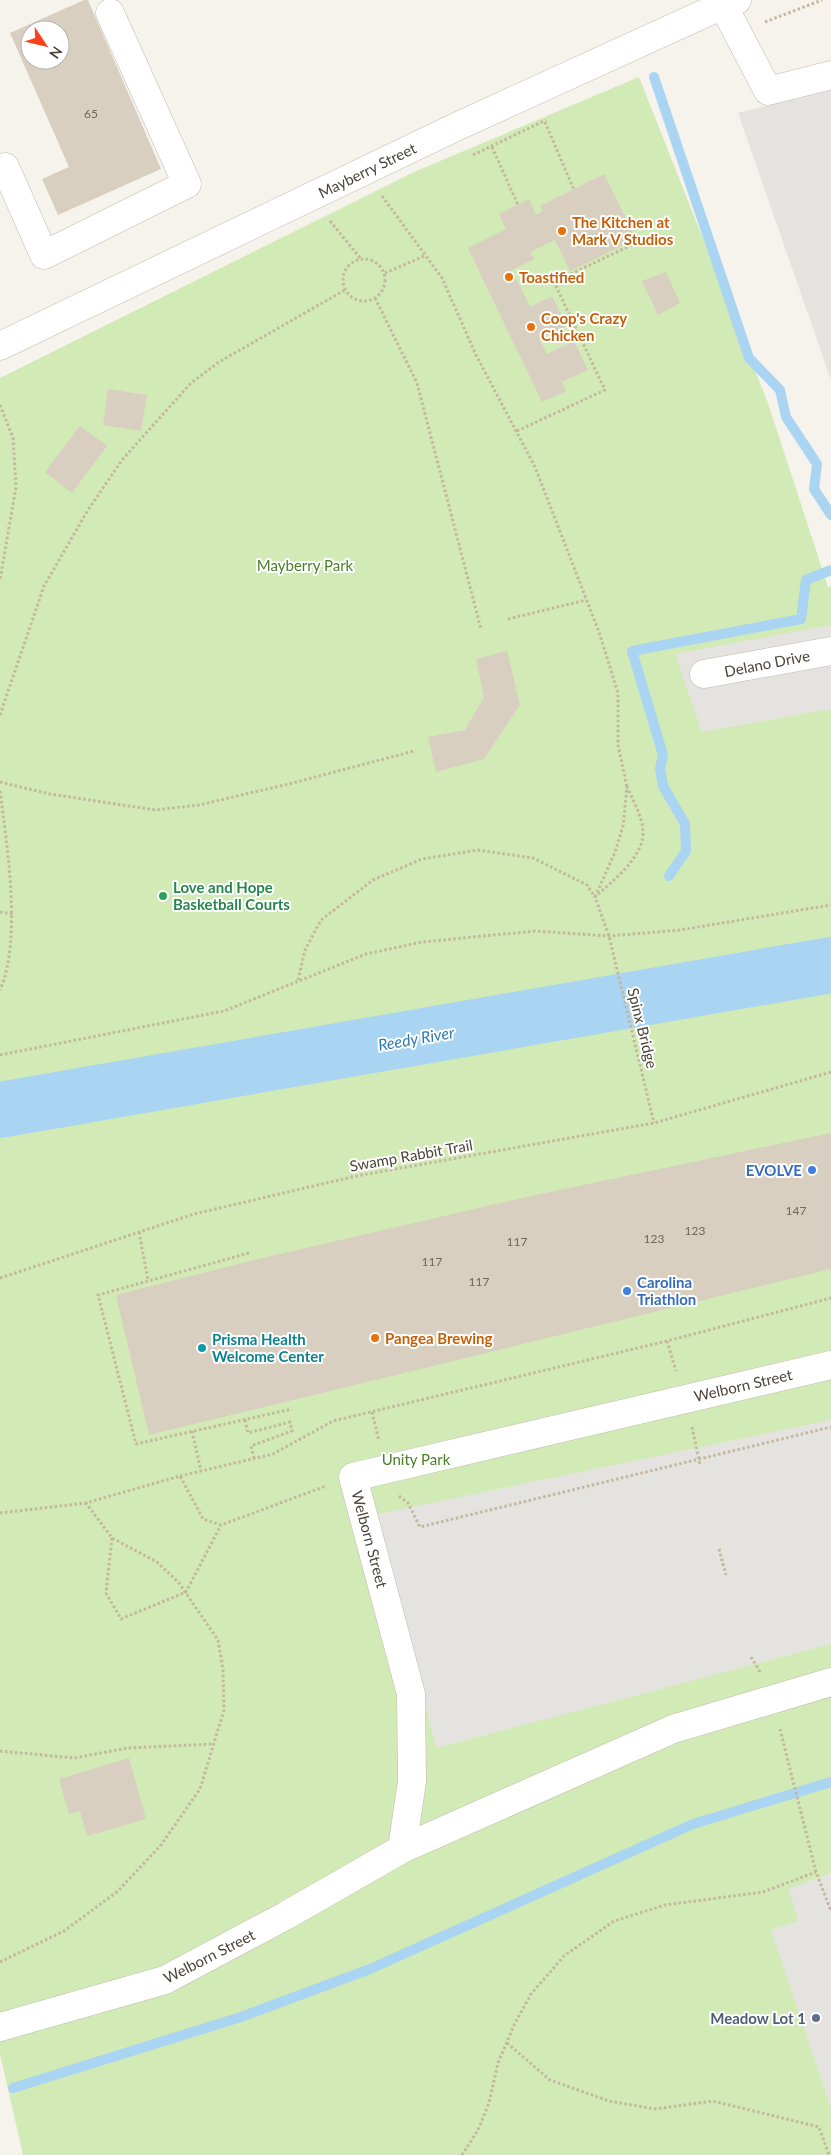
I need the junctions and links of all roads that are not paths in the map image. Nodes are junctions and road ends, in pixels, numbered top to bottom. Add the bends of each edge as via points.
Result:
1 (730, 2) edge
2 (110, 13) dead end
3 (831, 75) edge
4 (2, 164) edge
5 (0, 346) edge
6 (831, 651) edge
7 (704, 674) dead end
8 (831, 1365) edge
9 (831, 1682) edge
10 (402, 1849) junction
11 (0, 2027) edge

1 - 3 street via 768,91
1 - 5 street, Mayberry Street via 458,126
2 - 4 street via 187,184 44,255
6 - 7 street, Delano Drive
8 - 10 street, Welborn Street via 353,1477 411,1694 412,1781
9 - 10 street, Welborn Street via 673,1729
10 - 11 street, Welborn Street via 165,1980

